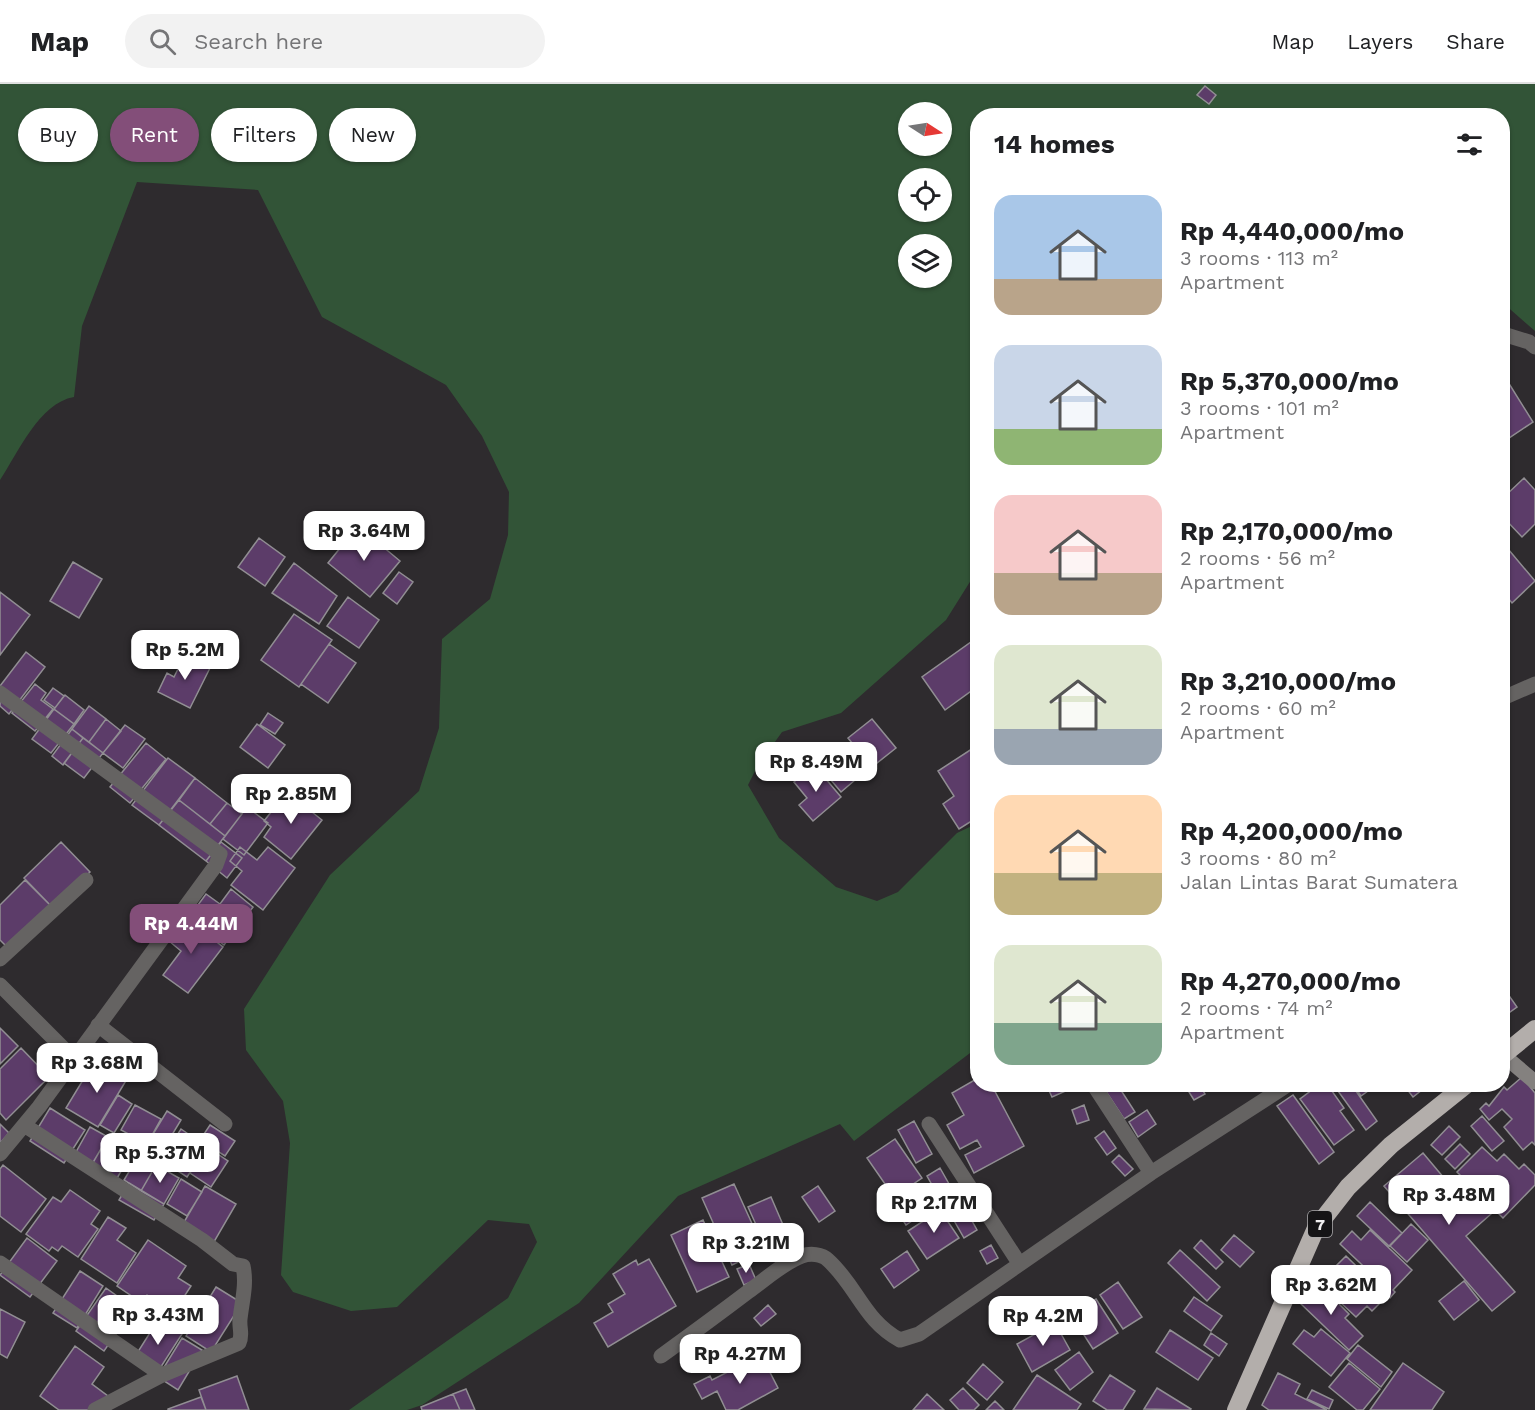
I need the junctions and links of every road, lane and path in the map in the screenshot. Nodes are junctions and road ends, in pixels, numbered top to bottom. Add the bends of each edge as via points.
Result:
1 (1510, 336) edge
2 (1535, 347) edge
3 (1535, 684) edge
4 (0, 693) edge
5 (1510, 695) edge
6 (86, 880) dead end
7 (0, 959) edge
8 (0, 986) edge
9 (98, 1025) junction
10 (1535, 1029) edge
11 (1510, 1049) edge
12 (73, 1058) junction
13 (1510, 1061) edge
14 (1535, 1082) edge
15 (1098, 1092) edge
16 (1277, 1092) edge
17 (1457, 1092) edge
18 (225, 1124) dead end
19 (928, 1124) dead end
20 (24, 1125) junction
21 (0, 1154) edge
22 (1151, 1173) junction
23 (0, 1263) edge
24 (1019, 1263) junction
25 (661, 1356) dead end
26 (162, 1375) junction
27 (95, 1410) edge
28 (1236, 1410) edge

1 - 2 street
3 - 5 street
4 - 9 street via 220,854 216,865
6 - 7 street
8 - 12 street
9 - 12 street
9 - 18 street
10 - 11 highway
12 - 20 street
13 - 14 street
15 - 22 street
16 - 22 street
17 - 28 highway, 7 via 1391,1145 1348,1187 1316,1228
19 - 24 street
20 - 21 street
20 - 26 street via 233,1264 243,1266 245,1298 240,1343
22 - 24 street
23 - 26 street
24 - 25 street via 920,1334 900,1340 870,1318 862,1301 830,1261 818,1255 805,1255
26 - 27 street

